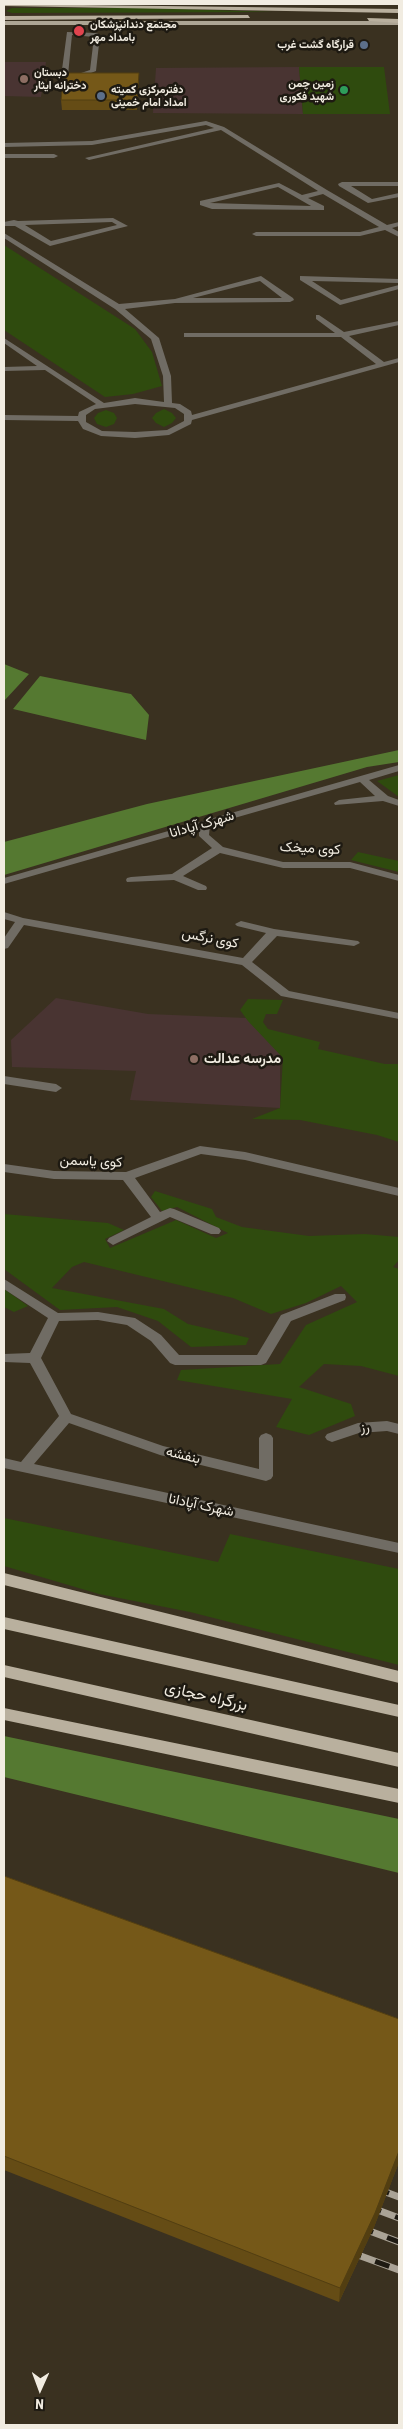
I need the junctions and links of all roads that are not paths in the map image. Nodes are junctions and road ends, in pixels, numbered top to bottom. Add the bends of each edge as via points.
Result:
1 (4, 4) edge
2 (90, 5) junction
3 (201, 6) junction
4 (399, 6) edge
5 (4, 8) edge
6 (399, 10) edge
7 (4, 13) edge
8 (96, 17) junction
9 (301, 17) junction
10 (399, 17) edge
11 (4, 18) edge
12 (399, 22) edge
13 (4, 23) edge
14 (97, 35) joint
15 (196, 120) dead end
16 (222, 128) junction
17 (4, 140) edge
18 (4, 145) edge
19 (4, 156) edge
20 (54, 156) dead end
21 (89, 158) dead end
22 (399, 184) edge
23 (324, 192) junction
24 (357, 193) junction
25 (399, 195) edge
26 (301, 197) junction
27 (335, 199) junction
28 (14, 222) junction
29 (4, 224) edge
30 (399, 224) edge
31 (385, 227) junction
32 (256, 234) dead end
33 (4, 235) edge
34 (399, 235) edge
35 (399, 281) edge
36 (399, 287) edge
37 (175, 301) junction
38 (118, 307) junction
39 (319, 317) dead end
40 (399, 323) edge
41 (187, 335) dead end
42 (343, 335) junction
43 (4, 340) edge
44 (399, 360) edge
45 (383, 364) junction
46 (45, 368) junction
47 (4, 369) edge
48 (101, 404) junction
49 (168, 404) junction
50 (4, 418) edge
51 (189, 418) junction
52 (81, 419) junction
53 (399, 768) edge
54 (362, 779) junction
55 (384, 798) junction
56 (339, 803) dead end
57 (399, 803) edge
58 (205, 824) junction
59 (219, 849) junction
60 (175, 876) junction
61 (399, 878) edge
62 (131, 880) dead end
63 (4, 881) edge
64 (202, 888) dead end
65 (4, 915) edge
66 (21, 921) junction
67 (241, 924) dead end
68 (274, 932) junction
69 (354, 943) dead end
70 (4, 946) edge
71 (246, 962) junction
72 (399, 1016) edge
73 (4, 1080) edge
74 (56, 1088) dead end
75 (4, 1168) edge
76 (127, 1176) junction
77 (399, 1192) edge
78 (158, 1218) junction
79 (215, 1231) dead end
80 (113, 1242) dead end
81 (4, 1283) edge
82 (340, 1297) dead end
83 (55, 1317) junction
84 (4, 1358) edge
85 (34, 1358) junction
86 (66, 1417) junction
87 (399, 1429) edge
88 (332, 1437) dead end
89 (266, 1438) dead end
90 (4, 1463) edge
91 (23, 1468) junction
92 (399, 1548) edge
93 (4, 1579) edge
94 (4, 1623) edge
95 (4, 1671) edge
96 (399, 1677) edge
97 (399, 1711) edge
98 (4, 1714) edge
99 (399, 1760) edge
100 (399, 1796) edge

1 - 2 highway
2 - 3 highway
2 - 5 highway
3 - 4 highway
3 - 6 highway
7 - 8 highway
8 - 9 highway
8 - 11 highway
9 - 10 highway
9 - 12 highway
12 - 13 main road
14 - 14 street via 93,72 82,77 64,77 69,33
15 - 17 street via 93,138
16 - 18 street via 206,123 92,143
16 - 21 street
16 - 23 street
19 - 20 street
22 - 24 street via 342,184
23 - 26 street
23 - 27 street
24 - 25 street via 371,202
24 - 27 street
26 - 26 street via 321,208 212,207 203,203 279,185
27 - 31 street
28 - 28 street via 50,244 124,226 113,220
28 - 29 street
30 - 31 street
31 - 32 street via 360,234
31 - 34 street
33 - 38 street
35 - 36 street via 303,278 340,303
37 - 37 street via 261,300 290,300 261,278
37 - 38 street
38 - 49 street via 155,338 167,376
39 - 42 street
40 - 42 street
41 - 42 street
42 - 45 street
43 - 46 street
44 - 45 street
45 - 51 street
46 - 47 street
46 - 48 street
48 - 49 street via 135,401
48 - 52 street via 86,410
49 - 51 street via 183,410
50 - 52 street
51 - 52 street via 177,430 135,435 92,430
53 - 54 street, شهرک آپادانا
54 - 55 street
54 - 58 street, شهرک آپادانا
55 - 56 street
55 - 57 street
58 - 59 street via 204,836
58 - 63 street, شهرک آپادانا
59 - 60 street
59 - 61 street, کوی میخک via 283,865 350,865
60 - 62 street
60 - 64 street
65 - 66 street, کوی نرگس
66 - 70 street
66 - 71 street, کوی نرگس
67 - 68 street
68 - 69 street
68 - 71 street
71 - 72 street, کوی نرگس via 285,994
73 - 74 street
75 - 76 street, کوی یاسمن via 54,1175
76 - 77 street via 200,1150 245,1156
76 - 78 street, کوی یاسمن
78 - 79 street via 170,1212
78 - 80 street
81 - 83 street
82 - 83 street via 286,1318 261,1360 175,1360 156,1338 130,1321 98,1316
83 - 85 street
84 - 85 street
85 - 86 street
86 - 89 street, بنفشه via 160,1450 266,1476
86 - 91 street
87 - 88 street, رز via 387,1426 358,1428
90 - 91 street, شهرک آپادانا
91 - 92 street, شهرک آپادانا
93 - 96 highway
94 - 97 highway, بزرگراه حجازی
95 - 99 highway, بزرگراه حجازی
98 - 100 highway

